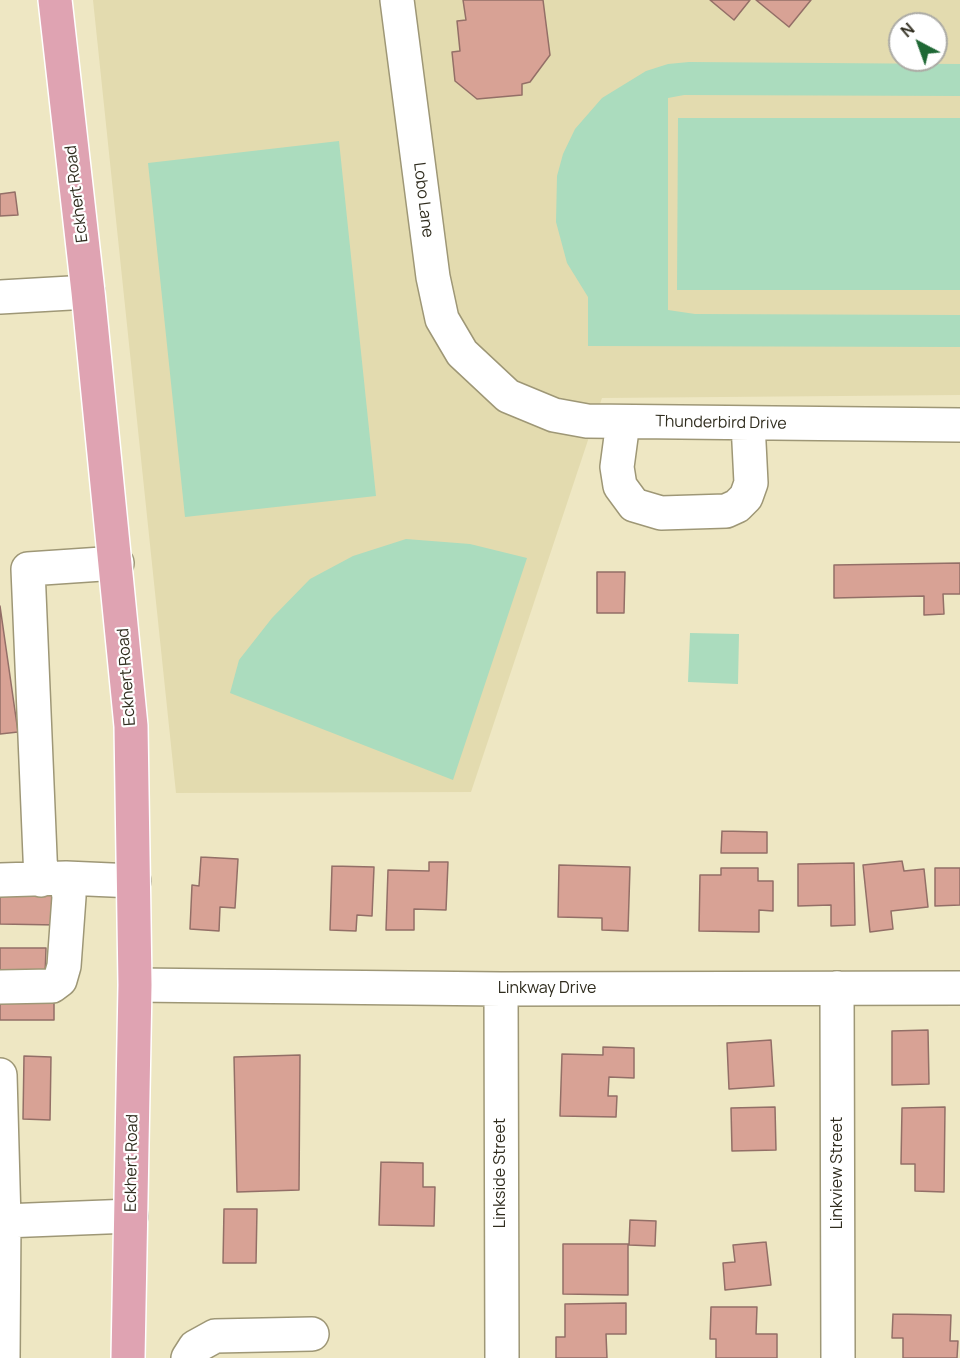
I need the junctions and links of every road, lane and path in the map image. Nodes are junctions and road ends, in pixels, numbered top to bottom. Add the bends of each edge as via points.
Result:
1 (54, 0) edge
2 (397, 0) edge
3 (88, 292) junction
4 (0, 297) edge
5 (492, 381) joint
6 (623, 422) junction
7 (748, 423) junction
8 (960, 425) edge
9 (117, 563) junction
10 (54, 879) junction
11 (0, 880) edge
12 (134, 881) junction
13 (135, 985) junction
14 (0, 987) edge
15 (837, 988) junction
16 (960, 988) edge
17 (501, 989) junction
18 (0, 1075) edge
19 (131, 1216) junction
20 (4, 1221) junction
21 (312, 1334) dead end
22 (3, 1358) edge
23 (128, 1358) edge
24 (188, 1358) edge
25 (502, 1358) edge
26 (838, 1358) edge

1 - 3 main road, Eckhert Road
2 - 5 street, Lobo Lane via 442,319 462,353
3 - 4 street
3 - 9 main road, Eckhert Road
5 - 6 street, Thunderbird Drive via 508,396 554,415 587,422
6 - 7 street, Thunderbird Drive
6 - 7 street via 617,467 620,486 634,505 661,513 726,511 737,506 751,483
7 - 8 street, Thunderbird Drive
9 - 10 street via 28,569
9 - 12 main road, Eckhert Road via 131,726
10 - 11 street
10 - 12 street
10 - 14 street via 69,897 60,980 51,986
12 - 13 main road, Eckhert Road
13 - 17 street, Linkway Drive
13 - 19 main road, Eckhert Road
15 - 16 street, Linkway Drive
15 - 17 street, Linkway Drive
15 - 26 street, Linkview Street
17 - 25 street, Linkside Street
18 - 20 street
19 - 20 street
19 - 23 main road, Eckhert Road
20 - 22 street
21 - 24 street via 215,1336 195,1347

